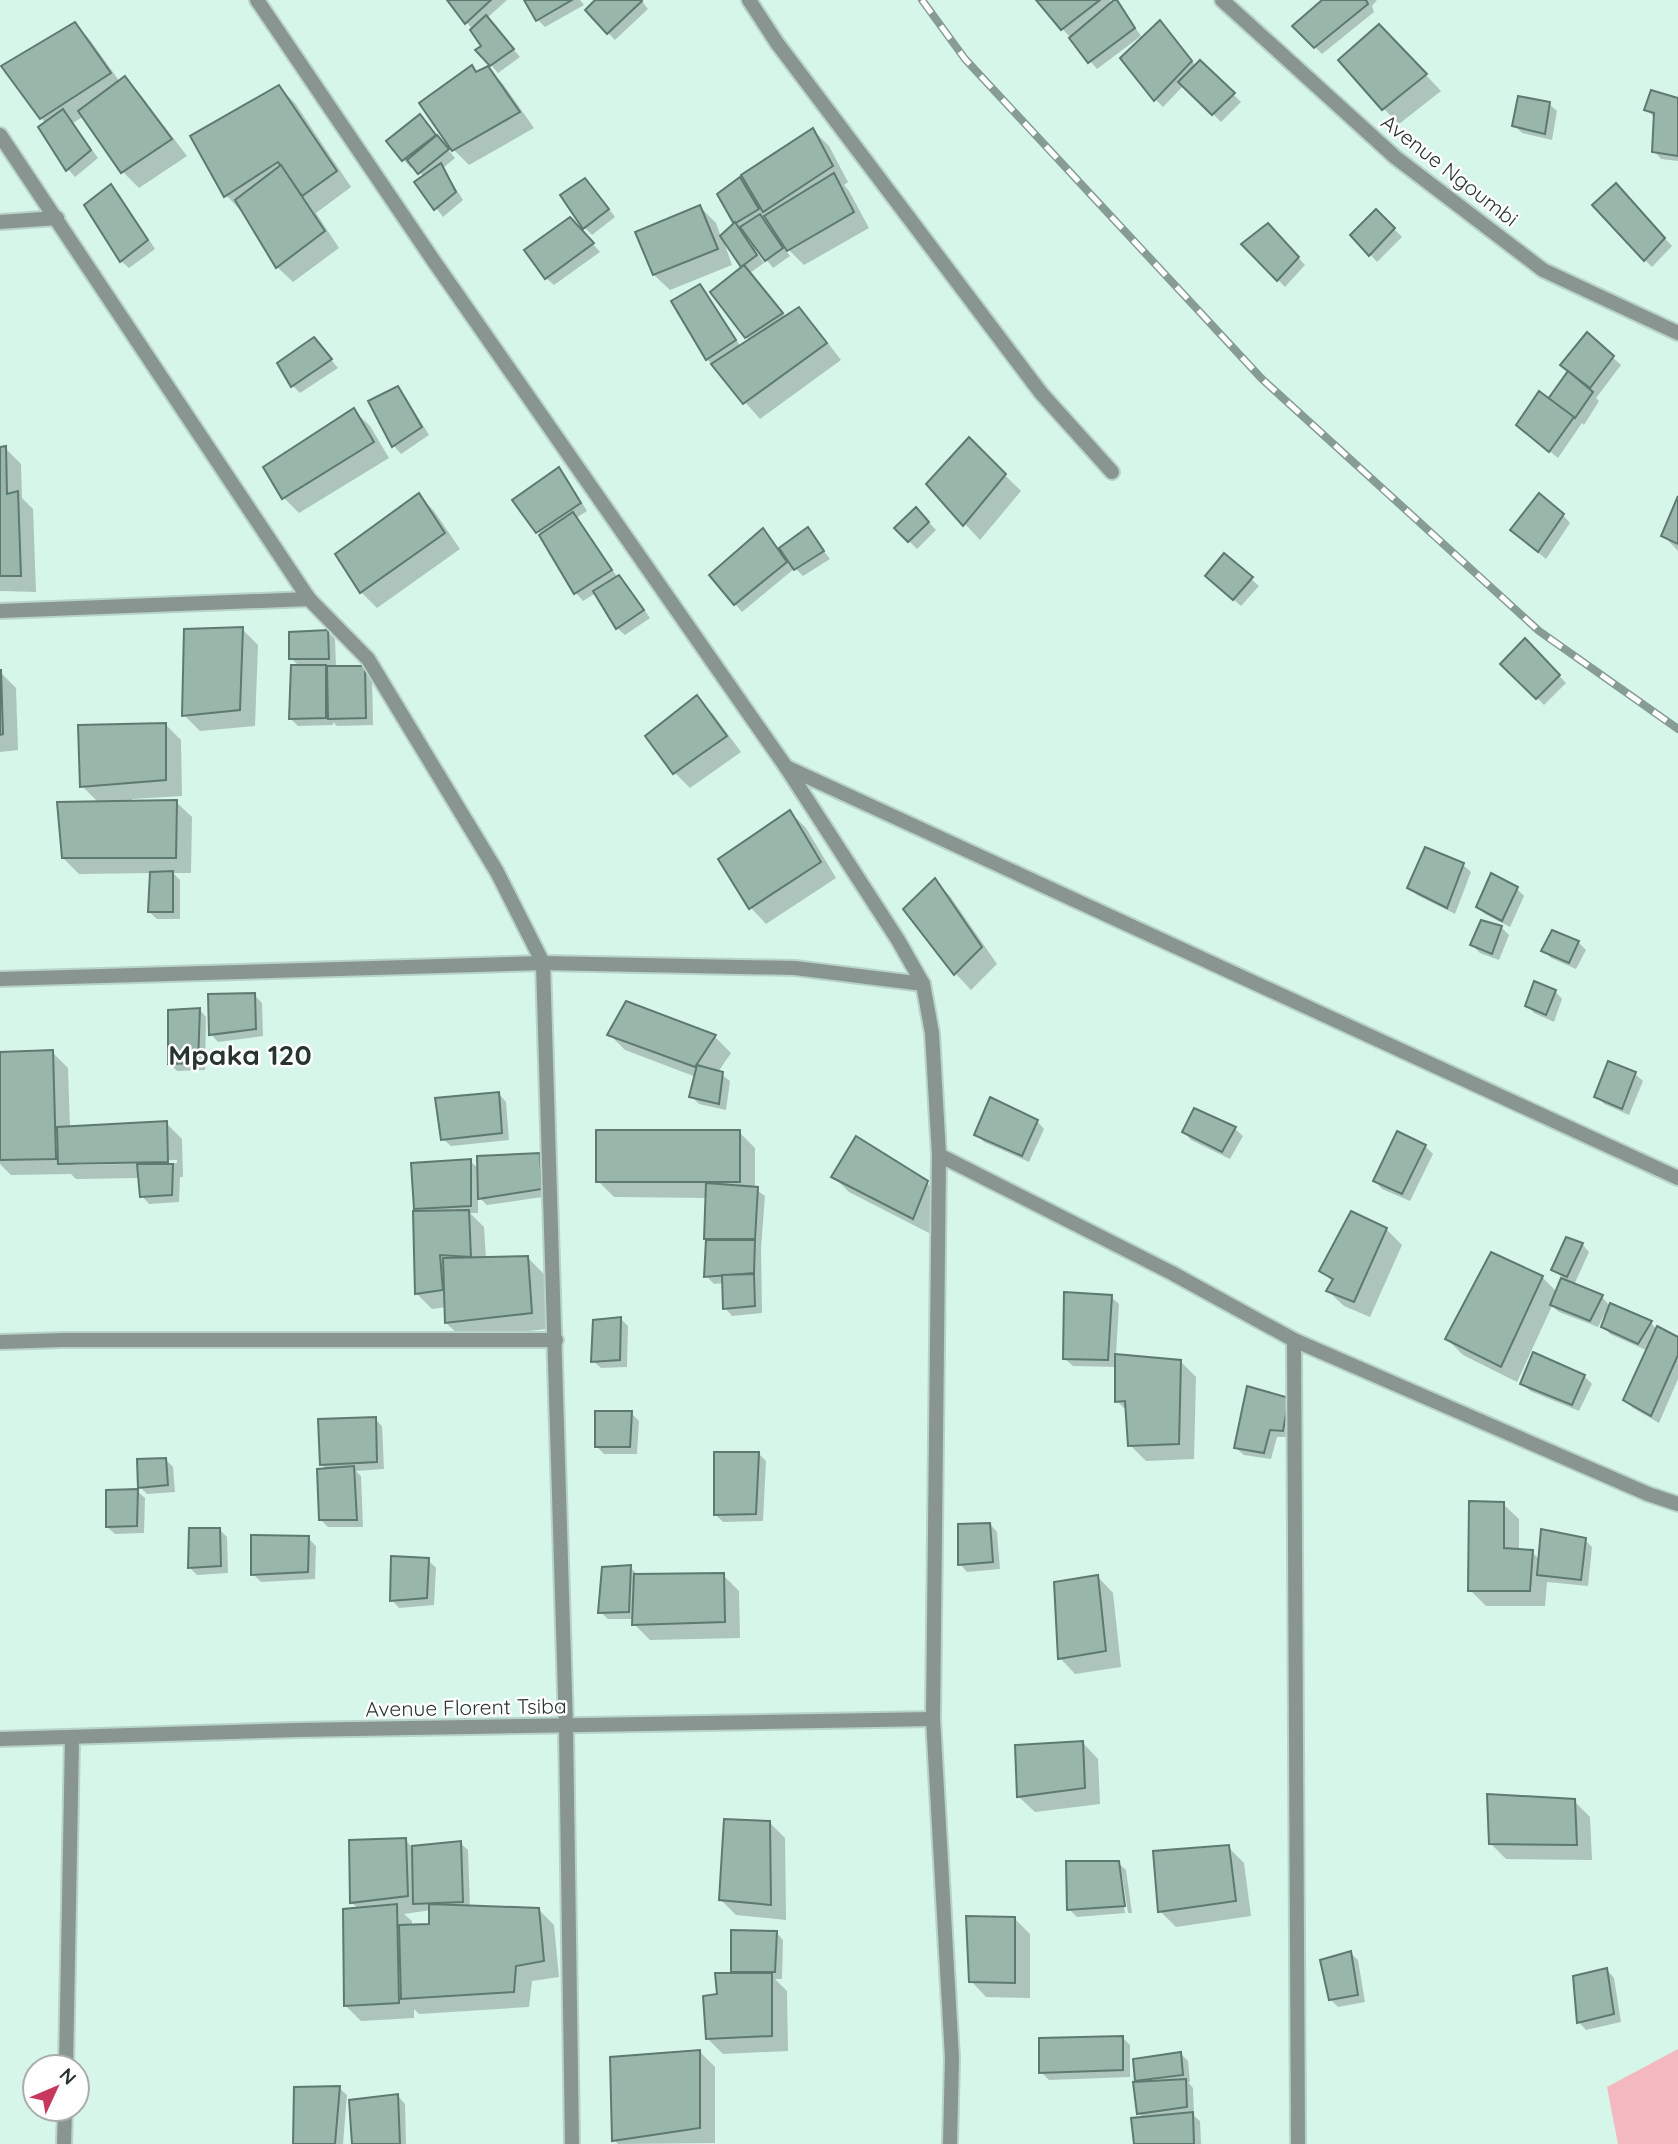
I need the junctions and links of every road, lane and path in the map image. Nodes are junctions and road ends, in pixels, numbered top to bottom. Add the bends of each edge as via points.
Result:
1 (257, 0) edge
2 (749, 0) edge
3 (1222, 0) edge
4 (0, 135) edge
5 (57, 218) junction
6 (0, 222) edge
7 (1678, 333) edge
8 (1112, 472) dead end
9 (309, 599) junction
10 (0, 611) edge
11 (786, 767) junction
12 (543, 963) junction
13 (0, 979) edge
14 (923, 984) junction
15 (939, 1154) junction
16 (1678, 1178) edge
17 (1294, 1339) junction
18 (556, 1340) junction
19 (0, 1342) edge
20 (1678, 1504) edge
21 (933, 1720) junction
22 (566, 1727) junction
23 (72, 1738) junction
24 (0, 1739) edge
25 (66, 2053) edge
26 (65, 2123) edge
27 (64, 2144) edge
28 (572, 2144) edge
29 (950, 2144) edge
30 (1298, 2144) edge

1 - 11 street
2 - 8 street via 1041,393
3 - 7 street, Avenue Ngoumbi via 1395,157 1543,270
4 - 5 street
5 - 6 street
5 - 9 street
9 - 10 street
9 - 12 street via 368,659 497,872
11 - 14 street
11 - 16 street
12 - 13 street
12 - 14 street via 795,968
12 - 18 street
14 - 15 street via 932,1033
15 - 17 street
15 - 21 street
17 - 20 street
17 - 30 street
18 - 19 street
18 - 22 street
21 - 22 street, Avenue Florent Tsiba
21 - 29 street via 952,2058
22 - 23 street, Avenue Florent Tsiba
22 - 28 street
23 - 24 street, Avenue Florent Tsiba
23 - 25 street
26 - 27 street

